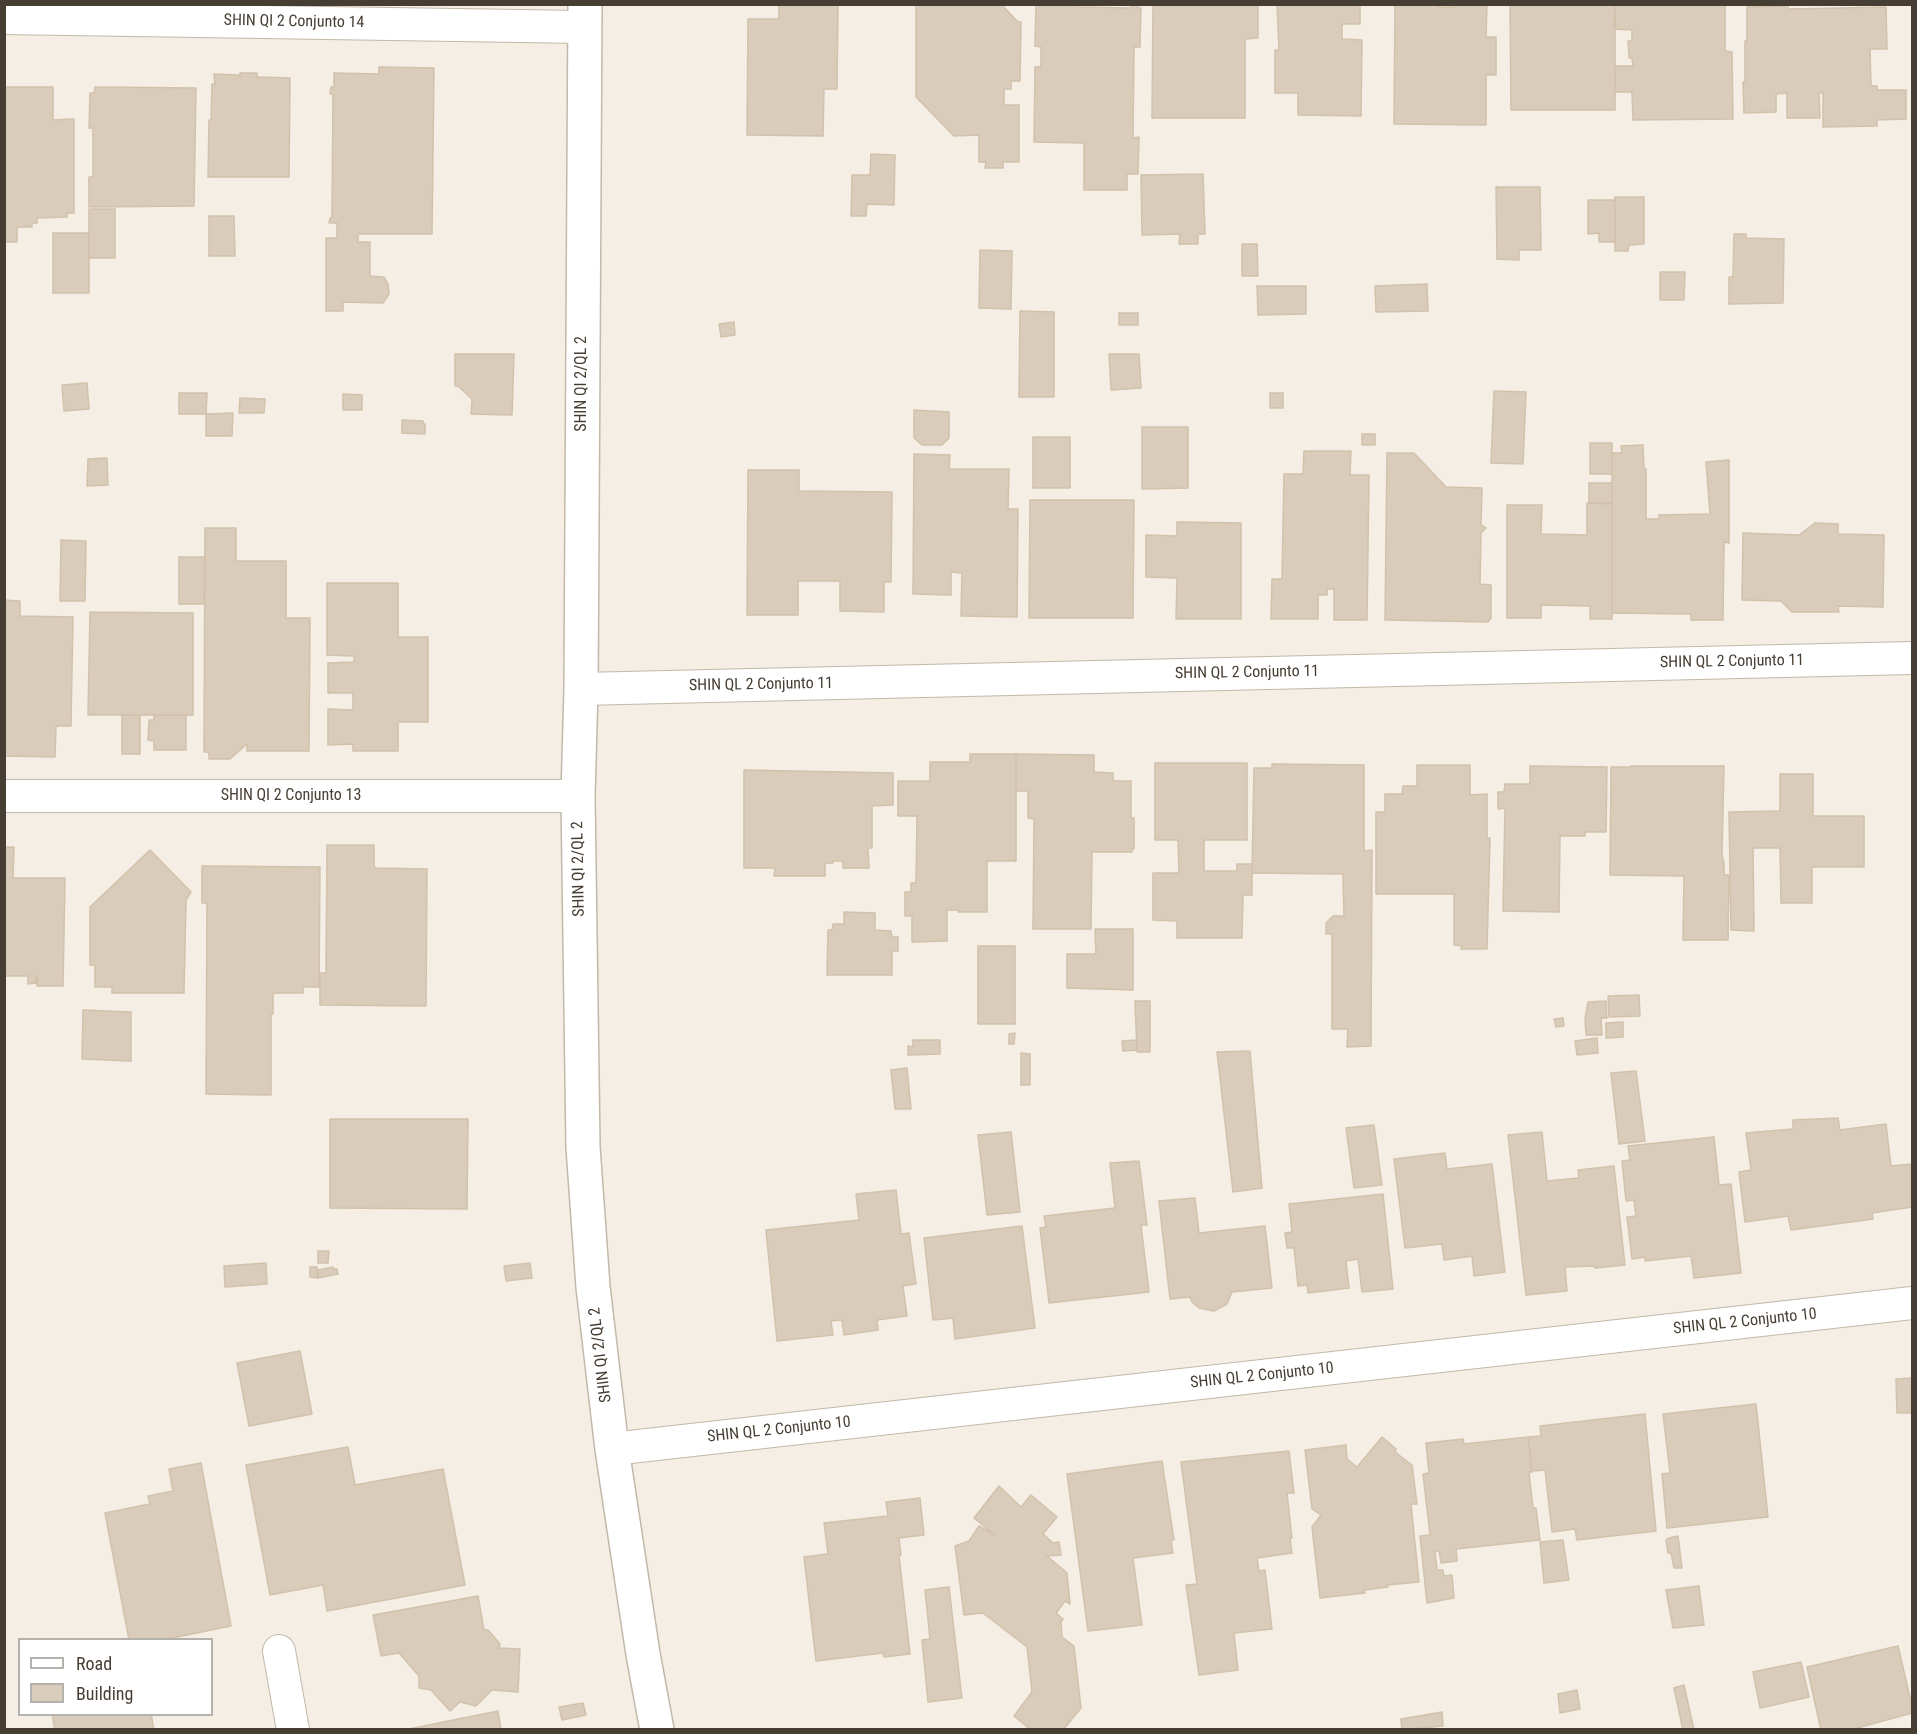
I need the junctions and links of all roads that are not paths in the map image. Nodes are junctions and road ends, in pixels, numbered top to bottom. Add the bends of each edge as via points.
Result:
1 (584, 16) edge
2 (4, 18) edge
3 (1912, 658) edge
4 (581, 689) junction
5 (4, 795) edge
6 (578, 796) junction
7 (1912, 1303) edge
8 (612, 1449) junction
9 (279, 1650) dead end
10 (293, 1730) edge
11 (657, 1730) edge

1 - 2 street, SHIN QI 2 Conjunto 14
1 - 4 street, SHIN QI 2/QL 2
3 - 4 street, SHIN QL 2 Conjunto 11
4 - 6 street, SHIN QI 2/QL 2
5 - 6 street, SHIN QI 2 Conjunto 13
6 - 8 street, SHIN QI 2/QL 2 via 583,1147 593,1287
7 - 8 street, SHIN QL 2 Conjunto 10
8 - 11 street, SHIN QI 2/QL 2
9 - 10 street

